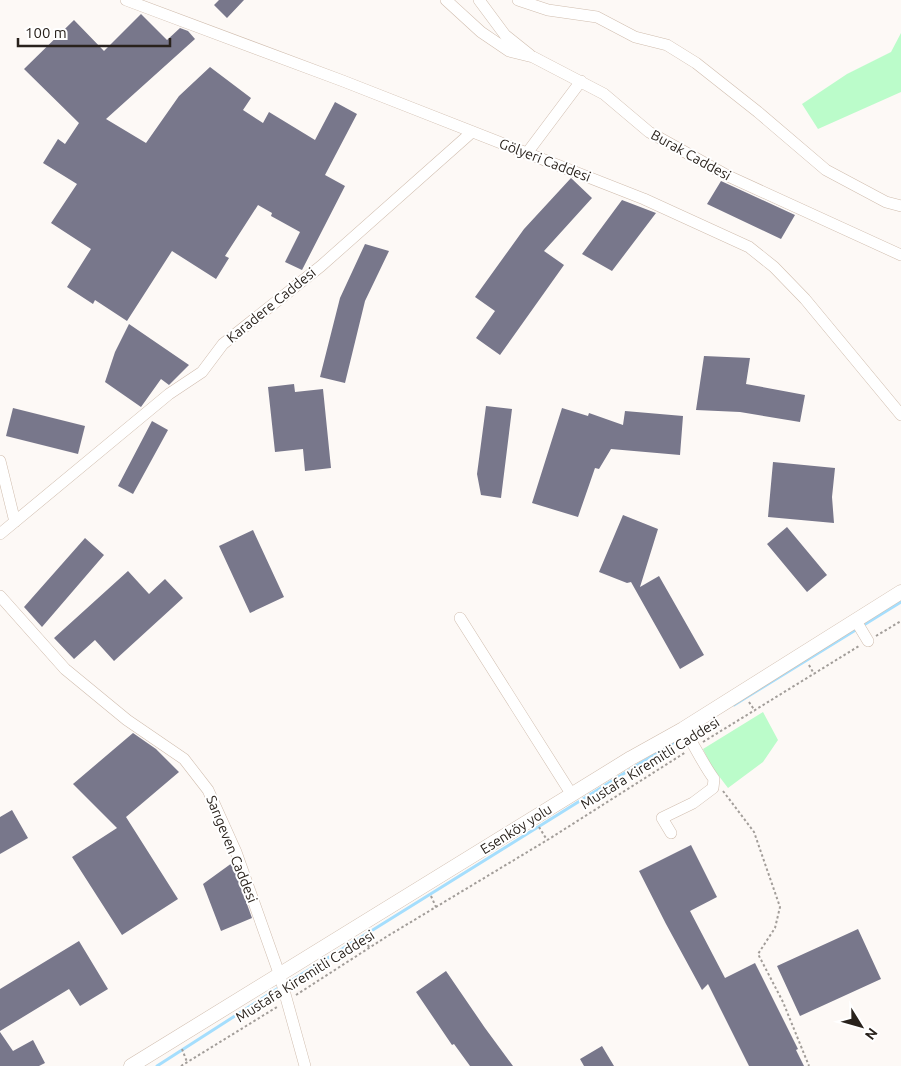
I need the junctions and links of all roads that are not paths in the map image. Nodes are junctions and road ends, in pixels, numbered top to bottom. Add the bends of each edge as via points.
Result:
1 (126, 0) edge
2 (446, 0) edge
3 (478, 0) edge
4 (518, 0) edge
5 (533, 57) junction
6 (580, 82) junction
7 (472, 132) junction
8 (527, 153) junction
9 (901, 206) edge
10 (901, 256) edge
11 (901, 415) edge
12 (0, 461) edge
13 (15, 522) junction
14 (0, 534) edge
15 (901, 592) edge
16 (0, 596) edge
17 (460, 618) dead end
18 (688, 736) junction
19 (572, 795) junction
20 (671, 833) dead end
21 (282, 981) junction
22 (131, 1066) edge
23 (305, 1066) edge

1 - 7 street, Gölyeri Caddesi
2 - 5 street, Burak Caddesi via 481,32 509,51
3 - 5 street via 506,35
4 - 9 street via 548,10 598,17 636,37 667,45 696,63 826,170 886,202
5 - 6 street, Burak Caddesi
6 - 8 street
6 - 10 street, Burak Caddesi via 604,94 649,132 728,176
7 - 8 street, Gölyeri Caddesi
7 - 13 street, Karadere Caddesi via 321,266 223,344 202,372 170,394
8 - 11 street, Gölyeri Caddesi via 644,199 749,247 806,299
12 - 13 street
13 - 14 street, Karadere Caddesi
15 - 18 street, Esenköy yolu via 861,629
16 - 21 street, Sarıgeven Caddesi via 66,669 127,720 184,758 208,790 236,852
17 - 19 street
18 - 19 street, Esenköy yolu
18 - 20 street via 702,764 714,779 713,788 662,818
19 - 21 street, Esenköy yolu
21 - 22 street, Esenköy yolu
21 - 23 street, Sarıgeven Caddesi

